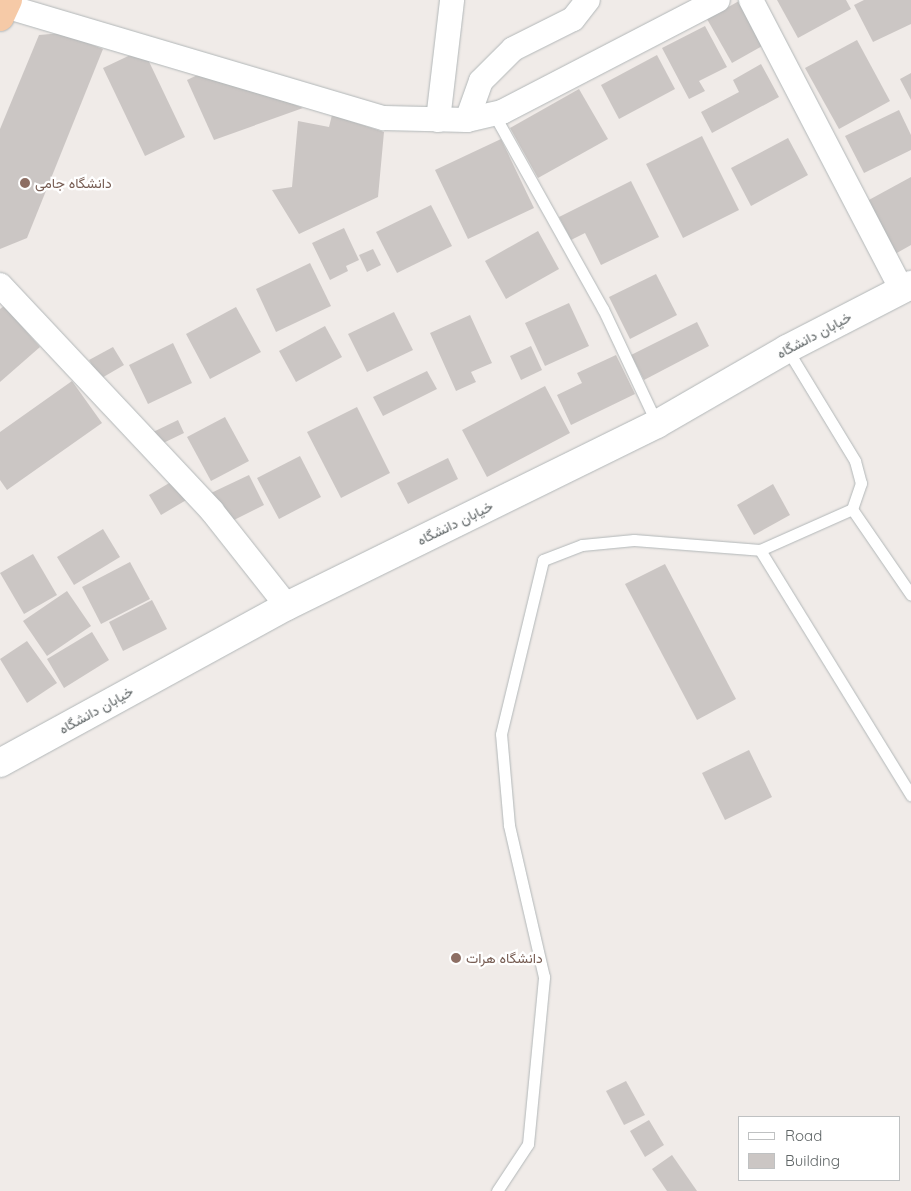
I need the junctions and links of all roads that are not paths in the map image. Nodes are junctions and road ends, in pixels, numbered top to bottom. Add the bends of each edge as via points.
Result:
1 (452, 0) edge
2 (588, 0) edge
3 (718, 0) edge
4 (751, 0) edge
5 (4, 8) edge
6 (495, 116) junction
7 (438, 120) junction
8 (467, 120) junction
9 (0, 285) edge
10 (906, 287) edge
11 (787, 349) junction
12 (656, 424) junction
13 (852, 509) junction
14 (760, 550) junction
15 (911, 595) edge
16 (287, 606) junction
17 (0, 763) edge
18 (911, 795) edge
19 (497, 1191) edge

1 - 7 street
2 - 8 street via 573,19 513,49 481,81
3 - 6 street
4 - 10 street
5 - 7 street via 384,118
6 - 8 street
6 - 12 lane via 603,309
7 - 8 street
9 - 16 street via 212,511
10 - 11 street, خیابان دانشگاه
11 - 12 street, خیابان دانشگاه
11 - 13 lane via 855,461 861,483
12 - 16 street, خیابان دانشگاه
13 - 14 lane
13 - 15 lane
14 - 18 lane
14 - 19 lane via 634,540 582,545 543,560 501,734 509,825 544,977 528,1144
16 - 17 street, خیابان دانشگاه

